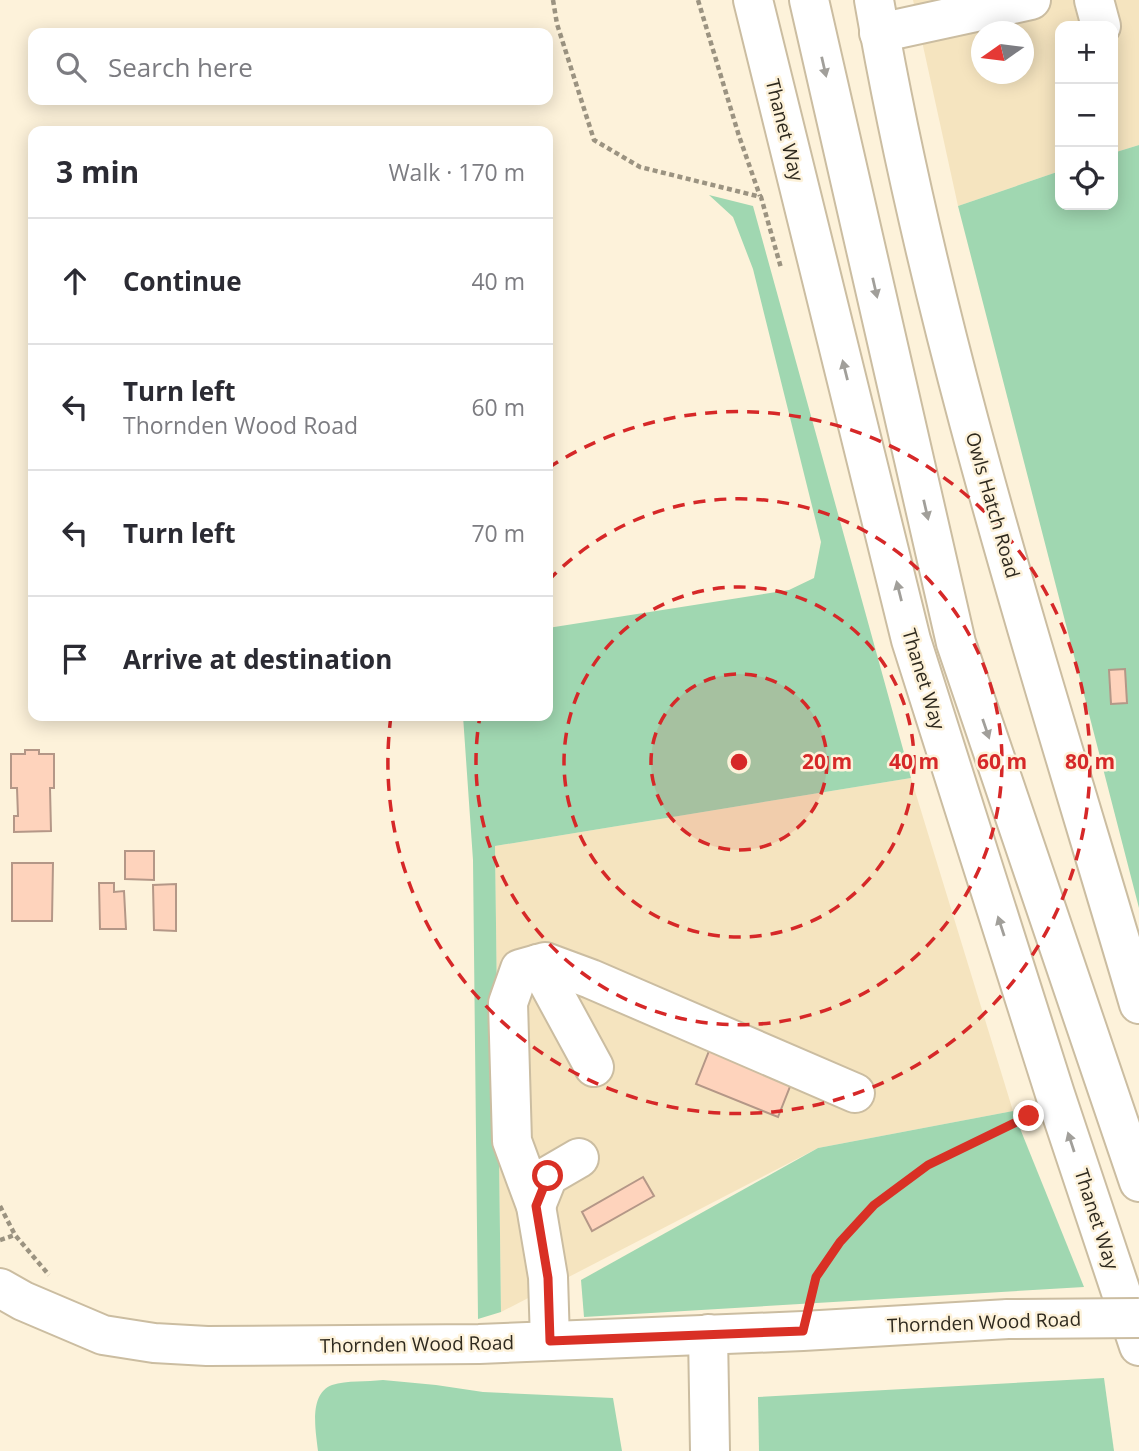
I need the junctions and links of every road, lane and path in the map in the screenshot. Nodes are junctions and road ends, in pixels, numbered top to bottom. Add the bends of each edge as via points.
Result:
1 (553, 0) edge
2 (698, 0) edge
3 (753, 0) edge
4 (809, 0) edge
5 (1031, 0) edge
6 (1094, 0) edge
7 (876, 16) edge
8 (1100, 21) edge
9 (761, 197) junction
10 (784, 276) dead end
11 (538, 964) junction
12 (1139, 1004) edge
13 (594, 1068) dead end
14 (856, 1093) dead end
15 (1026, 1104) dead end
16 (579, 1158) dead end
17 (1139, 1182) edge
18 (0, 1206) edge
19 (536, 1206) junction
20 (15, 1235) junction
21 (0, 1240) edge
22 (60, 1281) dead end
23 (0, 1288) edge
24 (1139, 1318) edge
25 (803, 1331) junction
26 (708, 1334) junction
27 (550, 1341) junction
28 (1139, 1346) edge
29 (710, 1451) edge

1 - 9 path via 594,140 640,167
2 - 9 path
28 -> 3 main road, Thanet Way via 911,640
4 -> 17 main road via 956,643
5 - 7 main road
6 - 8 main road
7 - 12 main road, Owls Hatch Road via 930,267 988,492
9 - 10 path
11 - 13 main road
11 - 14 main road via 545,962 591,979
11 - 19 main road via 520,969 508,1003 512,1141
15 - 25 path via 1029,1116 928,1165 874,1205 816,1277
16 - 19 main road via 548,1176
18 - 20 path
19 - 27 main road via 548,1278
20 - 21 path
20 - 22 path via 49,1275
23 - 27 main road, Thornden Wood Road via 103,1335 154,1343
24 - 25 main road, Thornden Wood Road, bridge via 1009,1319
25 - 26 main road, Thornden Wood Road
26 - 27 main road, Thornden Wood Road
26 - 29 main road

